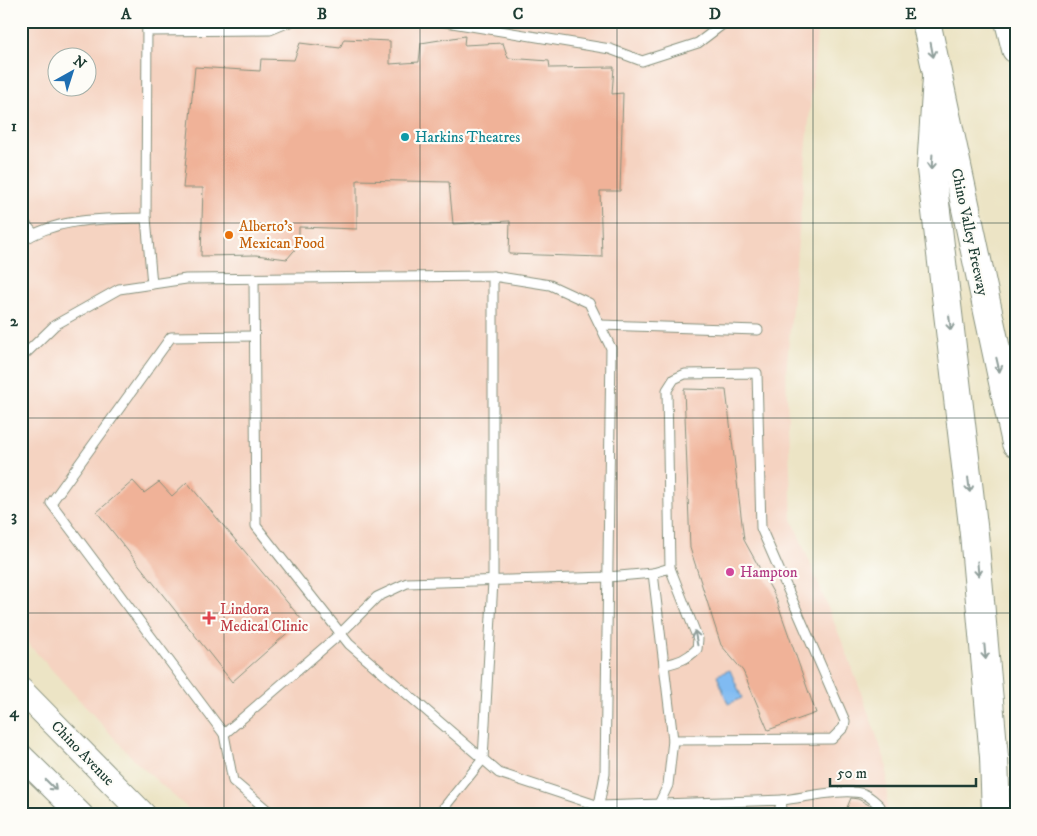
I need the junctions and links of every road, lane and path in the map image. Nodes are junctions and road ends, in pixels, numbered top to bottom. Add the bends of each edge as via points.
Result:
1 (147, 21) edge
2 (292, 21) edge
3 (440, 21) edge
4 (727, 21) edge
5 (926, 21) edge
6 (1009, 21) edge
7 (147, 31) junction
8 (1016, 49) edge
9 (937, 78) junction
10 (21, 218) edge
11 (146, 218) junction
12 (34, 234) junction
13 (21, 242) edge
14 (493, 276) junction
15 (254, 278) junction
16 (152, 284) junction
17 (600, 325) junction
18 (758, 330) dead end
19 (254, 336) junction
20 (21, 358) edge
21 (1016, 443) edge
22 (670, 568) junction
23 (653, 573) junction
24 (608, 577) junction
25 (493, 581) junction
26 (341, 633) junction
27 (664, 665) junction
28 (21, 690) edge
29 (224, 734) junction
30 (673, 740) junction
31 (21, 756) edge
32 (483, 759) junction
33 (782, 800) junction
34 (659, 804) junction
35 (598, 810) edge
36 (81, 815) edge
37 (144, 815) edge
38 (273, 815) edge
39 (438, 815) edge
40 (777, 815) edge
41 (879, 815) edge
42 (996, 815) edge

1 - 7 lane
2 - 7 lane via 270,30
3 - 4 lane via 610,49 642,62 698,43
5 -> 9 highway, Chino Valley Freeway
6 - 8 highway
7 - 11 lane
9 -> 21 highway, Chino Valley Freeway
9 -> 42 highway via 932,169 974,534 994,757
10 - 12 lane
11 - 12 lane via 86,219
11 - 16 lane
12 - 13 lane
14 - 15 lane
14 - 17 lane via 550,285 589,303
14 - 25 lane
15 - 16 lane via 186,279
15 - 19 lane
16 - 20 lane via 119,288 55,324
17 - 18 lane
17 - 24 lane via 611,348
19 - 26 lane via 256,526
19 - 29 lane via 171,338 51,503
22 - 23 lane
27 -> 22 lane via 690,657 697,649 698,639
22 - 30 lane via 667,390 674,379 685,374 757,373 761,528 845,721 844,727 832,739
23 - 24 lane
23 - 27 lane
24 - 25 lane
24 - 35 lane via 606,774
25 - 26 lane via 407,583 377,597
25 - 32 lane
26 - 29 lane
26 - 32 lane via 349,644
27 - 30 lane
28 - 37 main road, Chino Avenue
29 - 38 lane via 233,781
30 - 34 lane via 668,785
31 -> 36 main road
32 - 35 lane via 499,772
32 - 39 lane
33 - 34 lane
33 - 40 lane
33 - 41 lane via 834,791 864,794 880,806
34 - 35 lane

